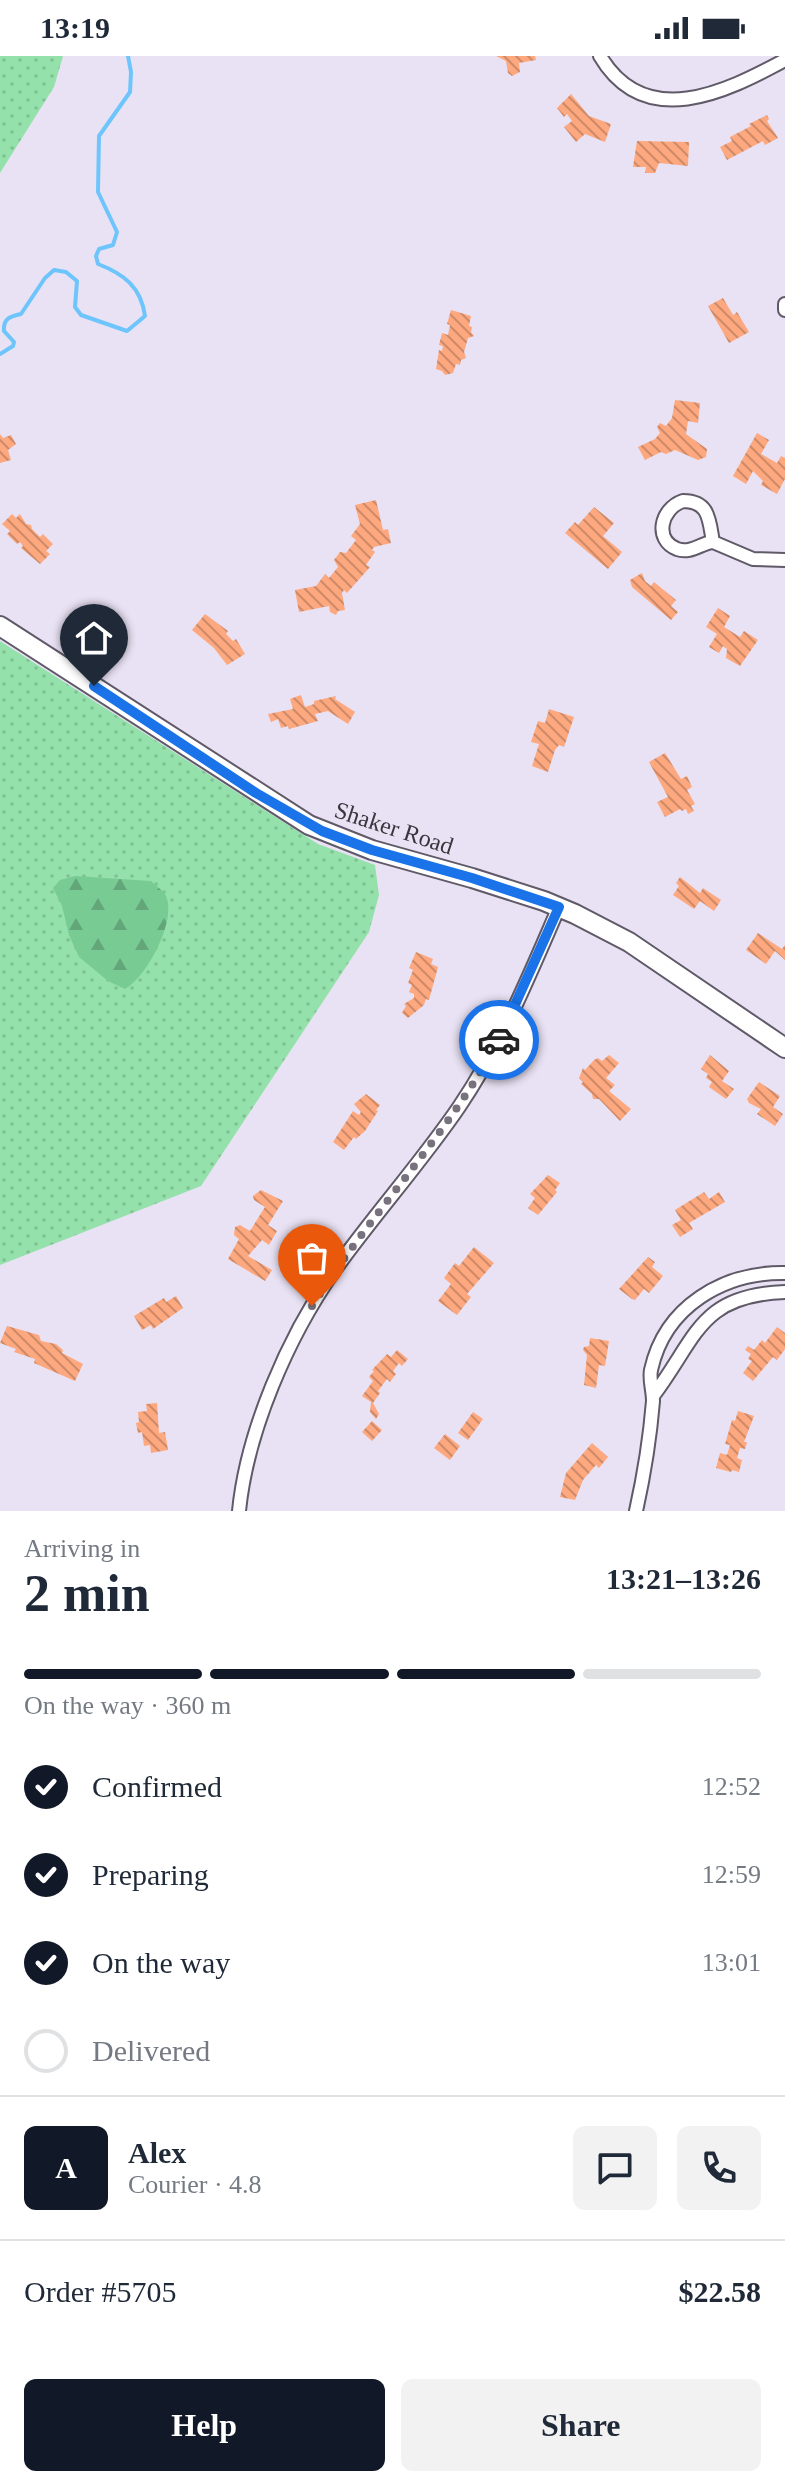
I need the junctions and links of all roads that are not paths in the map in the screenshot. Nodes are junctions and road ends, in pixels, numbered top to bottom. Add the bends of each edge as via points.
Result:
1 (600, 56) edge
2 (785, 60) edge
3 (713, 542) junction
4 (785, 560) edge
5 (0, 626) edge
6 (559, 907) junction
7 (785, 1048) edge
8 (785, 1273) edge
9 (785, 1292) edge
10 (653, 1396) junction
11 (239, 1511) edge
12 (636, 1511) edge

1 - 2 street via 628,86 662,100 723,91
3 - 3 street via 691,550 673,547 664,532 664,516 679,502 698,504 709,516
3 - 4 street via 753,559
5 - 6 main road, Shaker Road via 309,825 372,850
6 - 7 main road, Shaker Road via 629,942
6 - 11 street via 483,1069 304,1319 259,1425
8 - 10 street via 733,1279 682,1312 655,1359
9 - 10 street via 739,1299 707,1319
10 - 12 street

